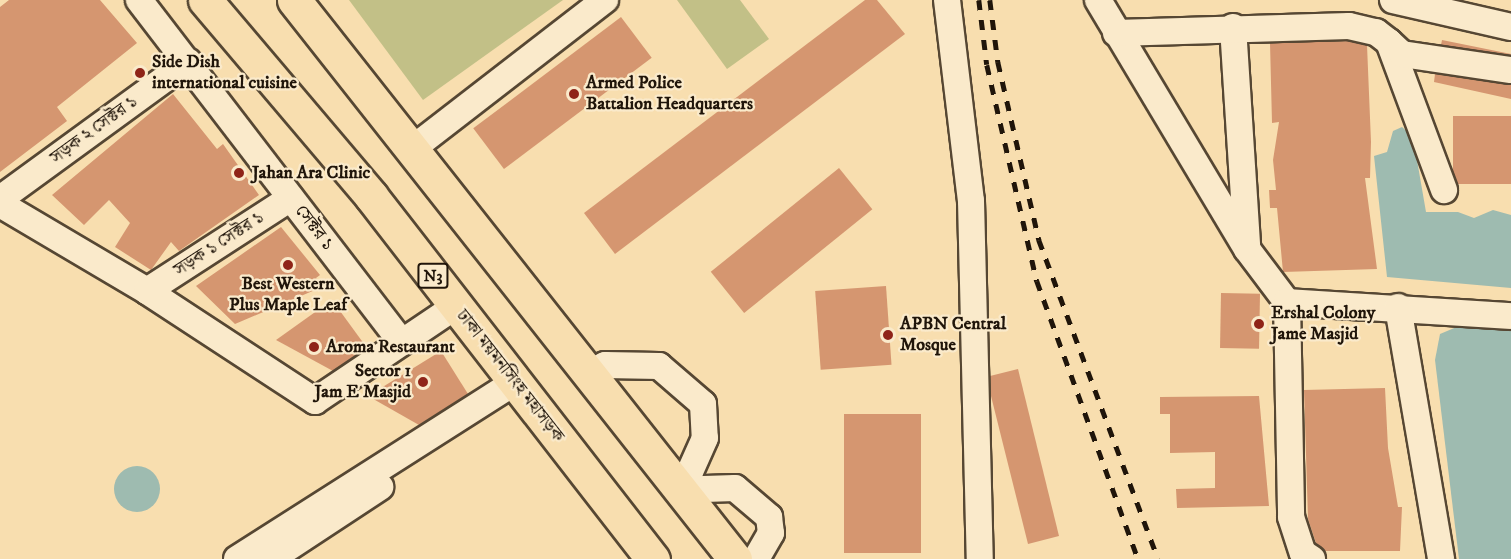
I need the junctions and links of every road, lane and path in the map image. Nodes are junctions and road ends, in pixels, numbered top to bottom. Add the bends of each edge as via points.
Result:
1 (139, 0) edge
2 (205, 0) edge
3 (294, 0) edge
4 (605, 0) edge
5 (947, 0) edge
6 (1098, 0) edge
7 (1393, 0) edge
8 (1233, 27) junction
9 (1511, 27) edge
10 (1116, 33) junction
11 (1389, 42) junction
12 (188, 62) junction
13 (1511, 70) edge
14 (412, 149) junction
15 (1444, 190) dead end
16 (291, 198) junction
17 (0, 199) edge
18 (0, 204) edge
19 (1247, 249) junction
20 (147, 291) junction
21 (1287, 302) junction
22 (456, 306) junction
23 (1398, 307) junction
24 (1511, 316) edge
25 (401, 342) junction
26 (588, 373) junction
27 (518, 387) junction
28 (684, 492) junction
29 (237, 559) edge
30 (271, 559) edge
31 (653, 559) edge
32 (735, 559) edge
33 (756, 559) edge
34 (980, 559) edge
35 (1312, 559) edge
36 (1441, 559) edge

1 - 12 street, সেক্টর ১
2 - 22 highway, ঢাকা ময়মনসিংহ মহাসড়ক / N3 via 371,196
3 - 14 highway
4 - 14 street
5 - 34 street via 971,201
6 - 10 street
7 - 9 street
8 - 10 street
8 - 11 street via 1349,26 1376,32
8 - 19 street
10 - 19 street
11 - 13 street via 1402,54
11 - 15 street
12 - 16 street, সেক্টর ১
12 - 17 street, সড়ক ২ সেক্টর ১
14 - 26 highway
16 - 20 street, সড়ক ১ সেক্টর ১
16 - 25 street, সেক্টর ১
18 - 20 street
19 - 21 street
20 - 25 street via 315,400
21 - 23 street
21 - 35 street via 1291,517 1303,553
22 - 25 street
22 - 27 highway, ঢাকা ময়মনসিংহ মহাসড়ক / N3
23 - 24 street
23 - 36 street
26 - 28 highway
26 - 28 street via 605,365 659,366 703,404 705,438
27 - 29 street
27 - 30 street
27 - 31 highway, ঢাকা ময়মনসিংহ মহাসড়ক / N3
28 - 32 highway
28 - 33 street via 735,488 768,517 771,533

